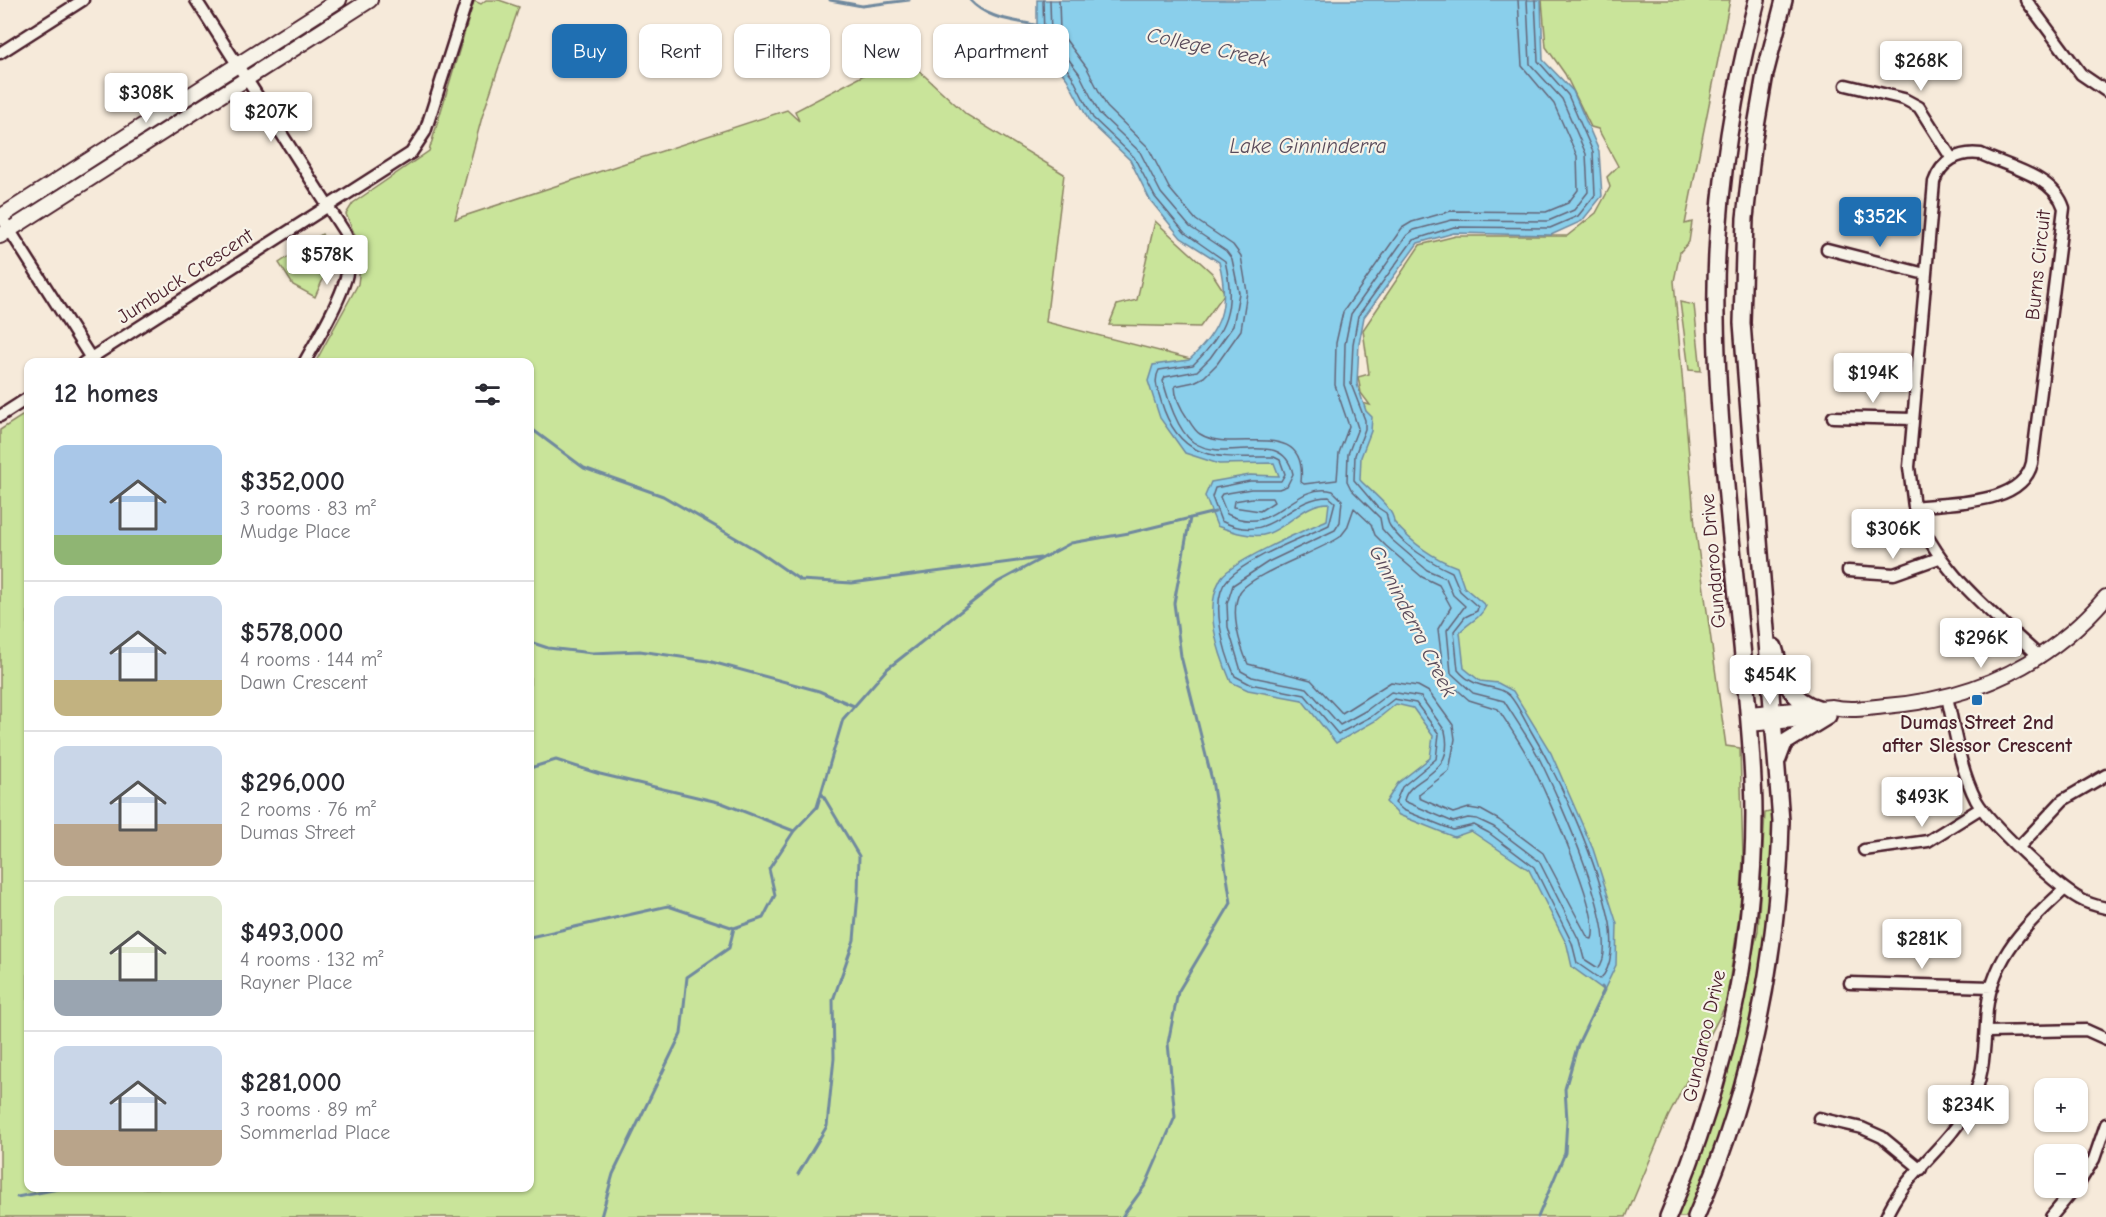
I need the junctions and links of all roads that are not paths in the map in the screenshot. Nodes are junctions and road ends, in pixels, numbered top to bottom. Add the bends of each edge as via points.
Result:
1 (83, 0) edge
2 (196, 0) edge
3 (339, 0) edge
4 (370, 0) edge
5 (466, 0) edge
6 (1757, 0) edge
7 (1784, 0) edge
8 (2026, 0) edge
9 (0, 53) edge
10 (238, 65) junction
11 (247, 79) junction
12 (1846, 85) dead end
13 (2106, 91) edge
14 (1952, 159) junction
15 (328, 206) junction
16 (0, 216) edge
17 (5, 233) edge
18 (1827, 249) dead end
19 (1926, 274) junction
20 (87, 358) edge
21 (94, 358) edge
22 (307, 358) edge
23 (24, 401) edge
24 (0, 416) edge
25 (1833, 417) dead end
26 (1913, 419) junction
27 (1914, 507) junction
28 (1939, 558) junction
29 (1848, 571) dead end
30 (2106, 597) edge
31 (1767, 621) junction
32 (2040, 657) junction
33 (1947, 697) junction
34 (1823, 712) junction
35 (1773, 716) junction
36 (1748, 719) junction
37 (1777, 763) junction
38 (2106, 775) edge
39 (1981, 808) junction
40 (2019, 847) junction
41 (1864, 850) dead end
42 (2065, 889) junction
43 (2106, 908) edge
44 (1850, 983) dead end
45 (1992, 987) junction
46 (1986, 1032) junction
47 (2106, 1039) edge
48 (1819, 1118) dead end
49 (2106, 1124) edge
50 (2088, 1168) edge
51 (1921, 1170) junction
52 (2066, 1198) edge
53 (1668, 1217) edge
54 (1696, 1217) edge
55 (1886, 1217) edge
56 (2051, 1217) edge

1 - 9 street
2 - 10 street
3 - 10 street
4 - 11 street
5 - 15 street, Jumbuck Crescent via 420,144
6 - 36 main road, Gundaroo Drive via 1728,138 1719,228 1716,320
7 - 31 main road via 1754,138 1745,218 1742,323
8 - 13 street via 2081,74
10 - 11 street
10 - 16 street
11 - 15 street
11 - 17 street
12 - 14 street via 1904,99 1919,107
14 - 19 street via 1934,182
14 - 27 street, Burns Circuit via 1969,153 1981,154 2042,181 2059,197 2064,220 2028,475 2021,485 2005,494
15 - 21 street, Jumbuck Crescent
15 - 22 street via 348,239 351,258 336,302
16 - 17 street
17 - 20 street
18 - 19 street
19 - 26 street
23 - 24 street
25 - 26 street
26 - 27 street via 1909,467
27 - 28 street
28 - 29 street via 1894,574
28 - 32 street
30 - 32 street
31 - 34 main road via 1780,667 1794,694 1801,703
31 - 35 main road
32 - 33 street via 1995,681
33 - 34 street
33 - 39 street via 1968,781
34 - 35 street
34 - 37 main road via 1784,743
35 - 36 street
35 - 37 main road
36 - 53 main road, Gundaroo Drive via 1752,861 1738,995 1709,1111
37 - 54 main road via 1780,875 1762,1011 1745,1084
38 - 40 street via 2063,800
39 - 40 street
39 - 41 street via 1928,842
40 - 42 street
42 - 43 street via 2080,900
42 - 45 street via 2012,943
44 - 45 street
45 - 46 street
46 - 47 street via 2086,1030
46 - 51 street via 1983,1069 1970,1104 1958,1126
48 - 51 street via 1882,1137
49 - 50 street
51 - 55 street via 1894,1201
52 - 56 street

